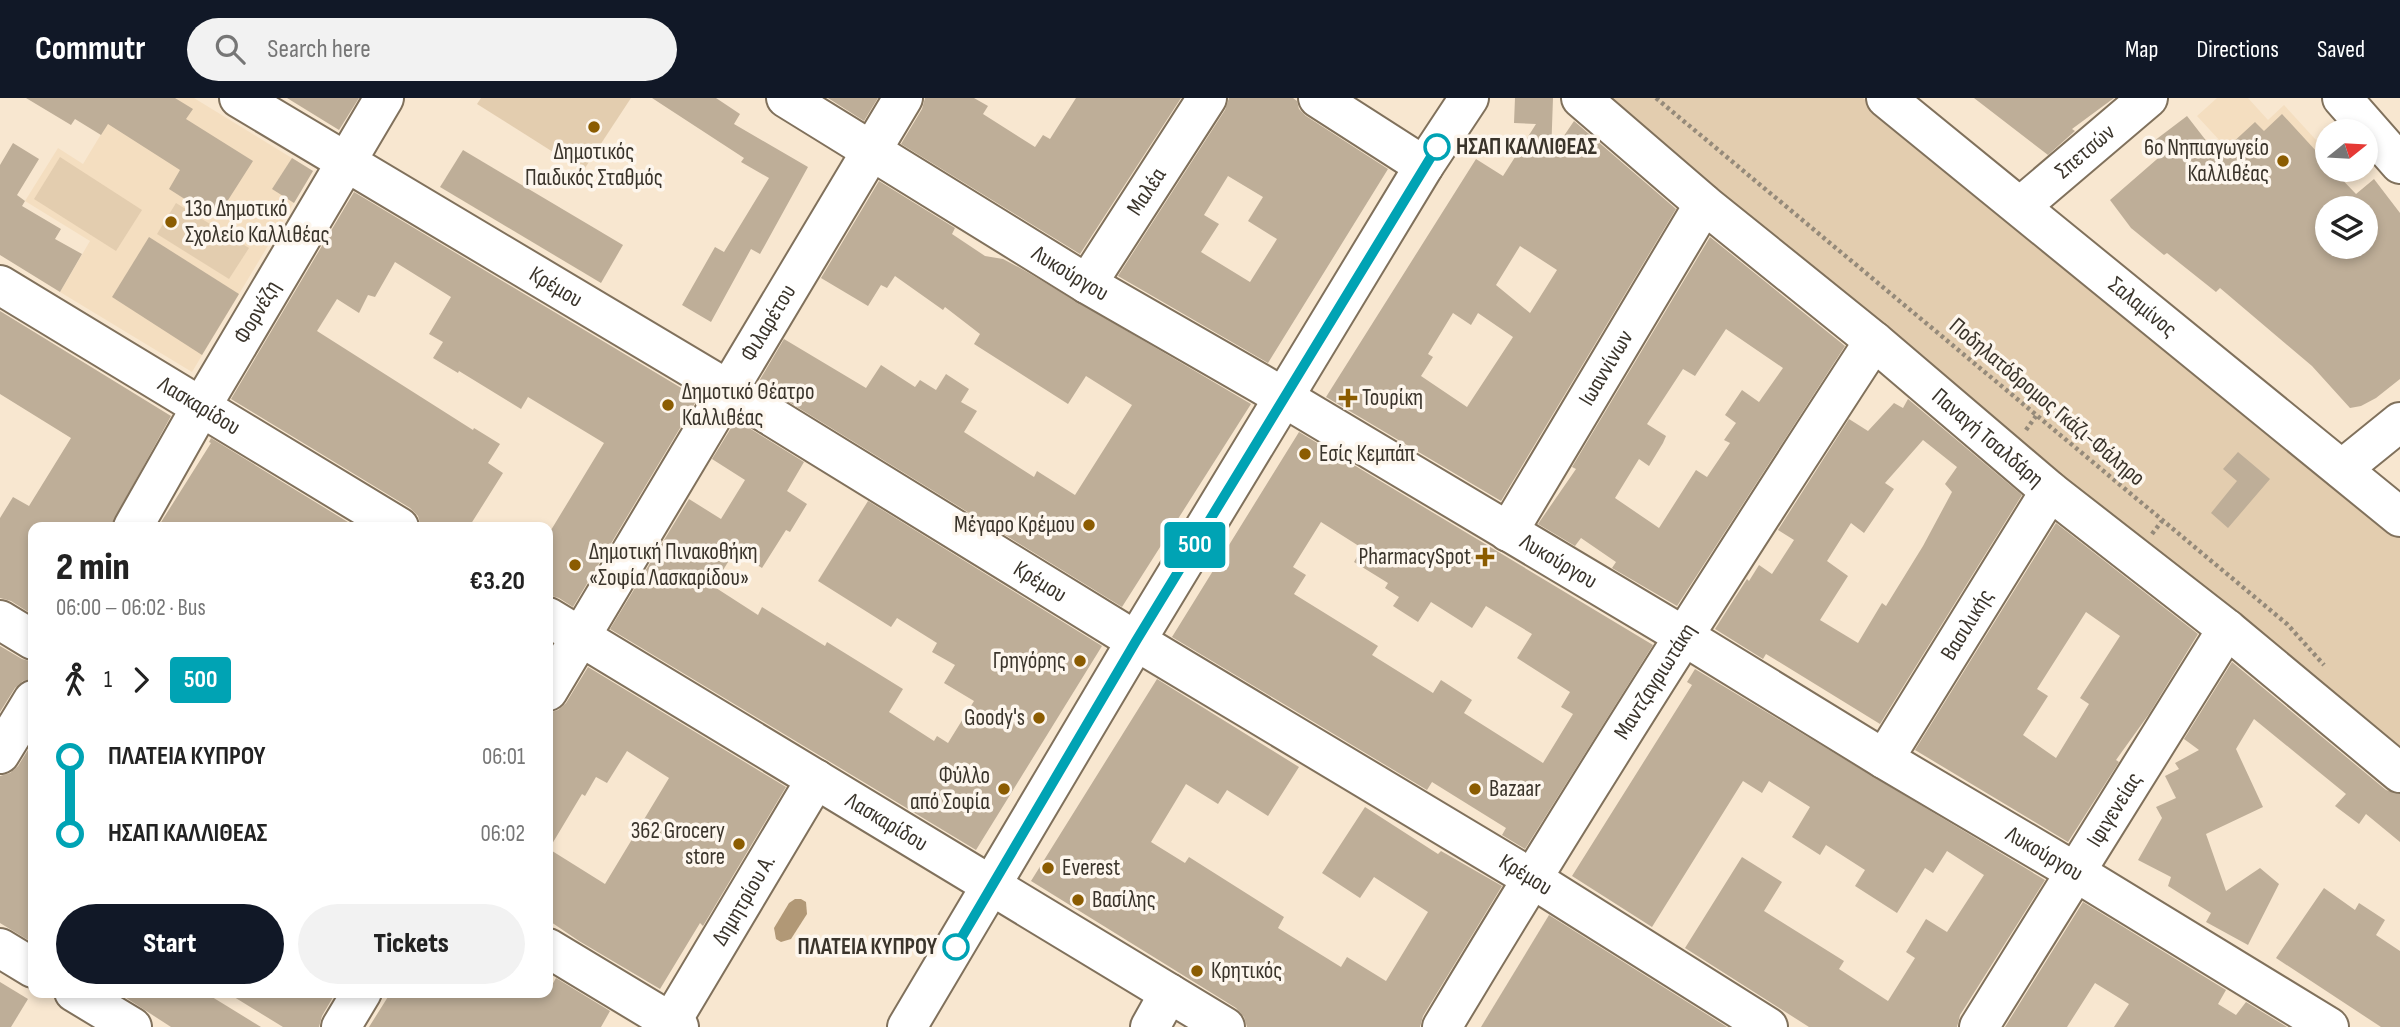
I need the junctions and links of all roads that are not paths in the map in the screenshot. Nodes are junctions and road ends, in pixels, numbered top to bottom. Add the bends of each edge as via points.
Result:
1 (239, 98) edge
2 (384, 98) edge
3 (786, 98) edge
4 (903, 98) edge
5 (1207, 98) edge
6 (1318, 98) edge
7 (1469, 98) edge
8 (1581, 98) edge
9 (1886, 98) edge
10 (2148, 98) edge
11 (2342, 98) edge
12 (870, 149) junction
13 (345, 163) junction
14 (2400, 164) edge
15 (1424, 166) junction
16 (1704, 204) junction
17 (2021, 206) junction
18 (1087, 284) junction
19 (0, 285) edge
20 (1874, 341) junction
21 (727, 389) junction
22 (1284, 398) junction
23 (201, 407) junction
24 (2400, 422) edge
25 (2342, 469) junction
26 (2050, 491) junction
27 (2400, 517) edge
28 (136, 522) edge
29 (391, 522) edge
30 (1508, 532) junction
31 (0, 620) edge
32 (553, 620) edge
33 (2227, 629) junction
34 (1682, 635) junction
35 (28, 637) edge
36 (581, 637) junction
37 (1136, 641) junction
38 (553, 683) edge
39 (28, 708) edge
40 (0, 754) edge
41 (1884, 759) junction
42 (2400, 773) edge
43 (816, 779) junction
44 (2077, 873) junction
45 (1531, 878) junction
46 (992, 886) junction
47 (0, 948) edge
48 (553, 952) edge
49 (28, 965) edge
50 (1169, 993) junction
51 (84, 998) edge
52 (358, 998) edge
53 (623, 1013) edge
54 (675, 1024) edge
55 (132, 1027) edge
56 (341, 1027) edge
57 (907, 1027) edge
58 (1150, 1027) edge
59 (1225, 1027) edge
60 (1442, 1027) edge
61 (1768, 1027) edge
62 (1979, 1027) edge
63 (2329, 1027) edge

1 - 13 street, Κρέμου
2 - 13 street, Φορνέζη
3 - 12 street, Λυκούργου
4 - 12 street, Φιλαρέτου
5 - 18 street, Μαλέα
6 - 15 street
7 - 15 street
8 - 16 street, Παναγή Τσαλδάρη
9 - 17 street, Σαλαμίνος
10 - 17 street, Σπετσών
11 - 14 street
12 - 18 street, Λυκούργου
12 - 21 street, Φιλαρέτου
13 - 21 street, Κρέμου
13 - 23 street, Φορνέζη
15 - 22 street
16 - 20 street, Παναγή Τσαλδάρη
16 - 30 street, Ιωαννίνων
17 - 25 street, Σαλαμίνος
18 - 22 street, Λυκούργου
19 - 23 street, Λασκαρίδου
20 - 26 street, Παναγή Τσαλδάρη
20 - 34 street, Μαντζαγριωτάκη
21 - 36 street, Φιλαρέτου
21 - 37 street, Κρέμου
22 - 30 street, Λυκούργου
22 - 37 street
23 - 28 street, Φορνέζη
23 - 29 street, Λασκαρίδου
24 - 25 street
25 - 27 street, Σαλαμίνος
26 - 33 street, Παναγή Τσαλδάρη
26 - 41 street, Βασιλικής
30 - 34 street, Λυκούργου
31 - 35 street
32 - 36 street, Λασκαρίδου
33 - 42 street, Παναγή Τσαλδάρη
33 - 44 street, Ιφιγενείας
34 - 41 street, Λυκούργου
34 - 45 street, Μαντζαγριωτάκη
36 - 38 street, Φιλαρέτου
36 - 43 street, Λασκαρίδου
37 - 45 street, Κρέμου
37 - 46 street
39 - 40 street
41 - 44 street, Λυκούργου
43 - 46 street, Λασκαρίδου
43 - 54 street, Δημητρίου Α.
44 - 62 street, Ιφιγενείας
44 - 63 street, Λυκούργου
45 - 60 street, Μαντζαγριωτάκη
45 - 61 street, Κρέμου
46 - 50 street, Λασκαρίδου
46 - 57 street
47 - 49 street
48 - 53 street
50 - 58 street
50 - 59 street, Λασκαρίδου
51 - 55 street
52 - 56 street
53 - 54 street

